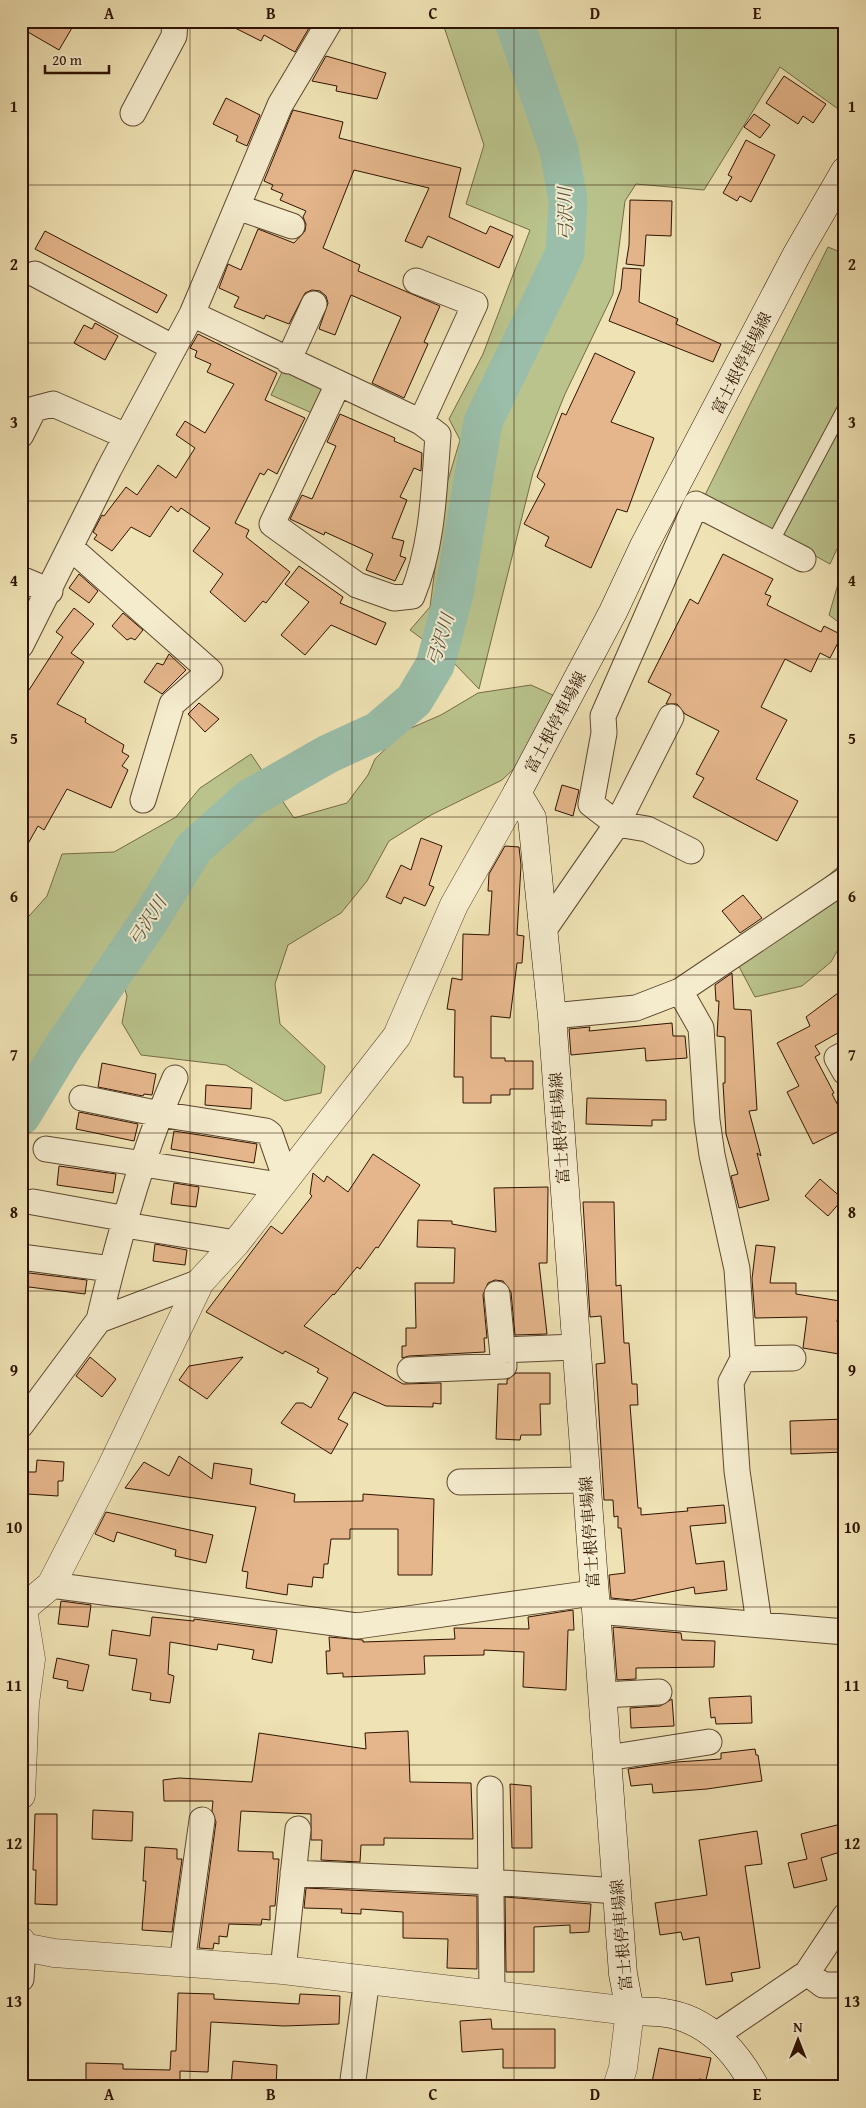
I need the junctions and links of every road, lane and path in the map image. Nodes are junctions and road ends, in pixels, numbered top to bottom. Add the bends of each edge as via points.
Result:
1 (175, 21) edge
2 (330, 21) edge
3 (133, 113) dead end
4 (845, 171) edge
5 (237, 207) junction
6 (292, 226) dead end
7 (35, 274) dead end
8 (416, 281) dead end
9 (314, 304) dead end
10 (192, 314) junction
11 (174, 348) junction
12 (288, 361) junction
13 (338, 384) junction
14 (845, 406) edge
15 (421, 422) junction
16 (21, 435) edge
17 (126, 436) junction
18 (772, 543) junction
19 (71, 548) junction
20 (803, 559) dead end
21 (21, 579) edge
22 (50, 591) junction
23 (21, 645) edge
24 (671, 717) dead end
25 (517, 793) junction
26 (142, 800) dead end
27 (617, 824) junction
28 (691, 851) dead end
29 (845, 880) edge
30 (543, 931) junction
31 (680, 991) junction
32 (552, 1016) junction
33 (845, 1054) edge
34 (845, 1072) edge
35 (175, 1078) dead end
36 (82, 1098) dead end
37 (160, 1114) junction
38 (46, 1149) dead end
39 (144, 1166) junction
40 (282, 1181) junction
41 (33, 1202) dead end
42 (126, 1222) junction
43 (236, 1242) junction
44 (21, 1257) edge
45 (112, 1269) junction
46 (200, 1282) junction
47 (497, 1294) dead end
48 (99, 1320) junction
49 (575, 1347) junction
50 (503, 1350) junction
51 (793, 1358) dead end
52 (743, 1359) junction
53 (410, 1370) dead end
54 (21, 1425) edge
55 (585, 1480) junction
56 (460, 1482) dead end
57 (51, 1585) junction
58 (595, 1602) junction
59 (22, 1610) edge
60 (759, 1623) junction
61 (845, 1632) edge
62 (659, 1692) dead end
63 (603, 1695) junction
64 (709, 1742) dead end
65 (607, 1758) junction
66 (490, 1789) dead end
67 (21, 1795) edge
68 (202, 1820) dead end
69 (298, 1829) dead end
70 (293, 1873) junction
71 (491, 1882) junction
72 (617, 1891) junction
73 (845, 1916) edge
74 (22, 1944) edge
75 (182, 1962) junction
76 (283, 1970) junction
77 (807, 1972) junction
78 (21, 1979) edge
79 (367, 1979) junction
80 (845, 1985) edge
81 (492, 1994) junction
82 (630, 2012) junction
83 (716, 2035) junction
84 (352, 2087) edge
85 (617, 2087) edge
86 (755, 2087) edge

1 - 3 street via 174,36
2 - 5 street via 280,105
4 - 25 main road, 富士根停車場線 via 797,254
5 - 6 street
5 - 10 street
7 - 11 street
8 - 15 street via 475,304
9 - 12 street
10 - 11 street
10 - 12 street
11 - 17 street
12 - 13 street
13 - 15 street
13 - 15 street via 272,524 357,585 394,598 412,596 426,557 432,519 438,436
14 - 18 lane
16 - 17 street via 34,409 53,404
17 - 19 street
18 - 20 street
18 - 27 street via 696,504 603,716 604,733 591,804
19 - 22 street
19 - 26 street via 210,671 172,704
21 - 22 street
22 - 23 street
24 - 27 street
25 - 30 main road, 富士根停車場線 via 532,818
25 - 40 main road via 454,904 397,1036
27 - 28 street via 647,829
27 - 30 street
29 - 31 street
30 - 32 main road, 富士根停車場線
31 - 32 street via 636,1008
31 - 52 street via 701,1028 707,1120 737,1269
32 - 49 main road, 富士根停車場線
33 - 34 street via 837,1058
35 - 37 street
36 - 37 street
37 - 39 street
37 - 40 street via 266,1131 270,1134
38 - 39 street
39 - 40 street
39 - 42 street
40 - 43 main road
41 - 42 street
42 - 43 street
42 - 45 street
43 - 46 main road
44 - 45 street
45 - 48 street
46 - 48 street
46 - 57 main road
47 - 50 street
48 - 54 street
49 - 50 street
49 - 55 main road, 富士根停車場線
50 - 53 street via 504,1366
51 - 52 street
52 - 60 street via 731,1382 737,1471
55 - 56 street
55 - 58 main road, 富士根停車場線
57 - 58 street via 357,1626
57 - 59 main road
58 - 60 street
58 - 63 main road, 富士根停車場線
59 - 67 main road via 31,1659 25,1703
60 - 61 street
62 - 63 street
63 - 65 main road, 富士根停車場線
64 - 65 street
65 - 72 main road, 富士根停車場線
66 - 71 street
68 - 75 street
69 - 70 street
70 - 71 street
70 - 76 street
71 - 72 street
71 - 81 street
72 - 82 main road, 富士根停車場線 via 622,1974
73 - 77 street
74 - 75 main road via 93,1958
74 - 78 street
75 - 76 main road
76 - 79 main road
77 - 80 street via 822,1985
77 - 83 street
79 - 81 main road
79 - 84 street
81 - 82 main road
82 - 83 main road, 富士根停車場線 via 665,2012 696,2022
82 - 85 main road via 623,2068
83 - 86 main road, 富士根停車場線 via 746,2070

